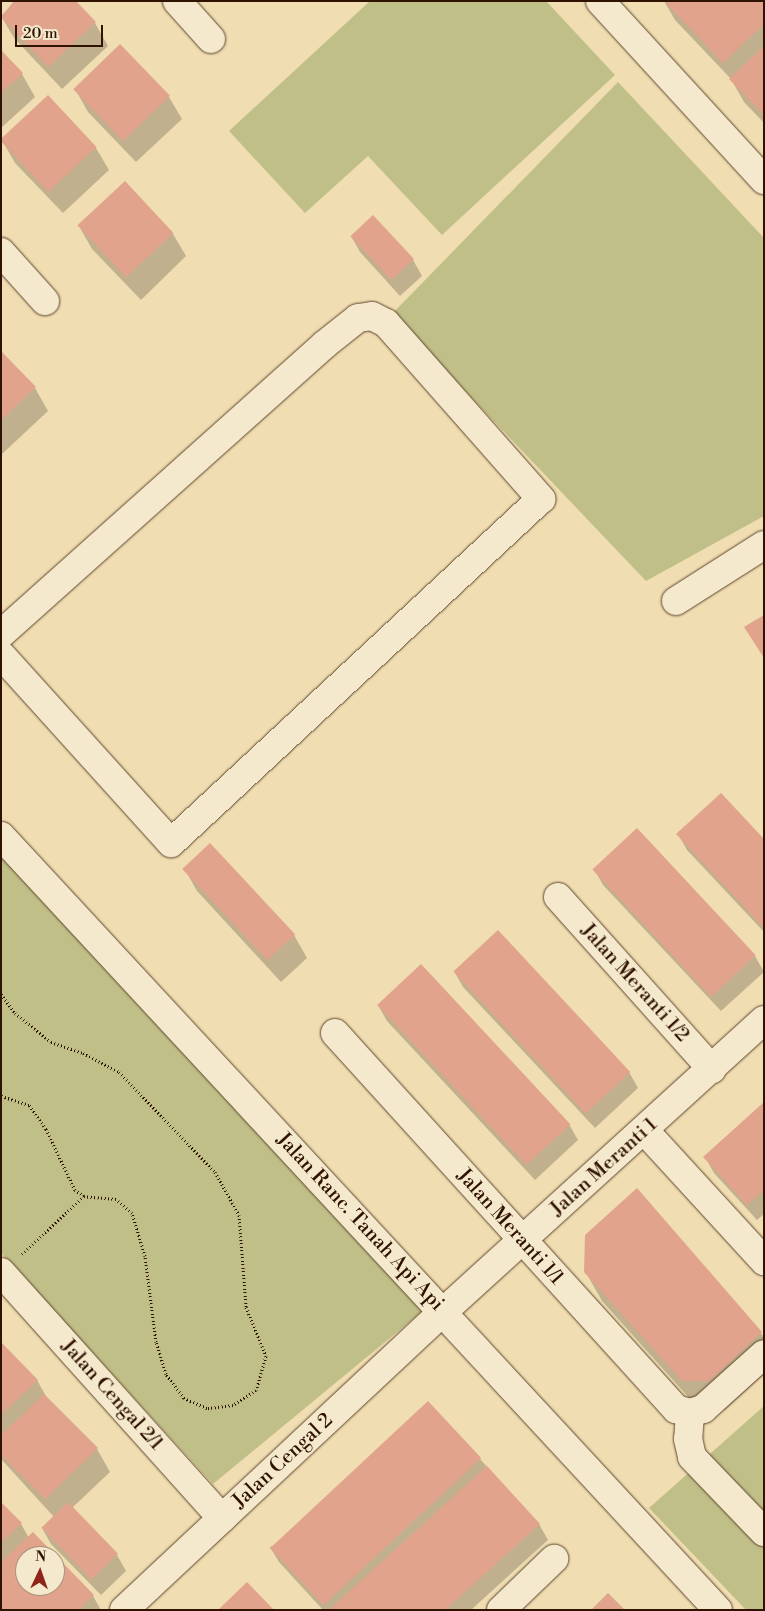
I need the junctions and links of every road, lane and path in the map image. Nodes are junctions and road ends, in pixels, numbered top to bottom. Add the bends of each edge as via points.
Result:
1 (177, 1) edge
2 (600, 1) edge
3 (212, 39) dead end
4 (764, 180) edge
5 (1, 252) edge
6 (45, 301) dead end
7 (764, 545) edge
8 (676, 602) dead end
9 (1, 634) edge
10 (1, 655) edge
11 (1, 836) edge
12 (558, 897) dead end
13 (1, 994) edge
14 (764, 1020) edge
15 (335, 1033) dead end
16 (712, 1069) junction
17 (1, 1096) edge
18 (644, 1130) junction
19 (84, 1196) junction
20 (522, 1242) junction
21 (764, 1261) edge
22 (2, 1273) edge
23 (443, 1312) junction
24 (764, 1354) edge
25 (690, 1413) junction
26 (222, 1518) junction
27 (764, 1532) edge
28 (554, 1559) dead end
29 (124, 1610) edge
30 (501, 1610) edge
31 (718, 1610) edge

1 - 3 street
2 - 4 street
5 - 6 street
7 - 8 street
9 - 10 street via 324,344 358,318 372,316 386,323 541,499 171,843
11 - 23 street, Jalan Ranc. Tanah Api Api
12 - 16 street, Jalan Meranti 1/2
13 - 19 path via 15,1013 50,1042 83,1053 119,1072 215,1172 238,1215 246,1307 266,1356 256,1390 234,1404 207,1408 184,1398 166,1374 156,1342 145,1256 132,1213 116,1199
14 - 16 street, Jalan Meranti 1
15 - 20 street, Jalan Meranti 1/1
16 - 18 street, Jalan Meranti 1
17 - 19 path via 29,1104 46,1129 75,1190
18 - 20 street, Jalan Meranti 1
18 - 21 street
19 - 22 path
20 - 23 street, Jalan Meranti 1
20 - 25 street, Jalan Meranti 1/1 via 676,1409
22 - 26 street, Jalan Cengal 2/1
23 - 26 street, Jalan Cengal 2
23 - 31 street, Jalan Ranc. Tanah Api Api
24 - 25 street via 703,1409
25 - 27 street via 688,1439 692,1457
26 - 29 street, Jalan Cengal 2
28 - 30 street

